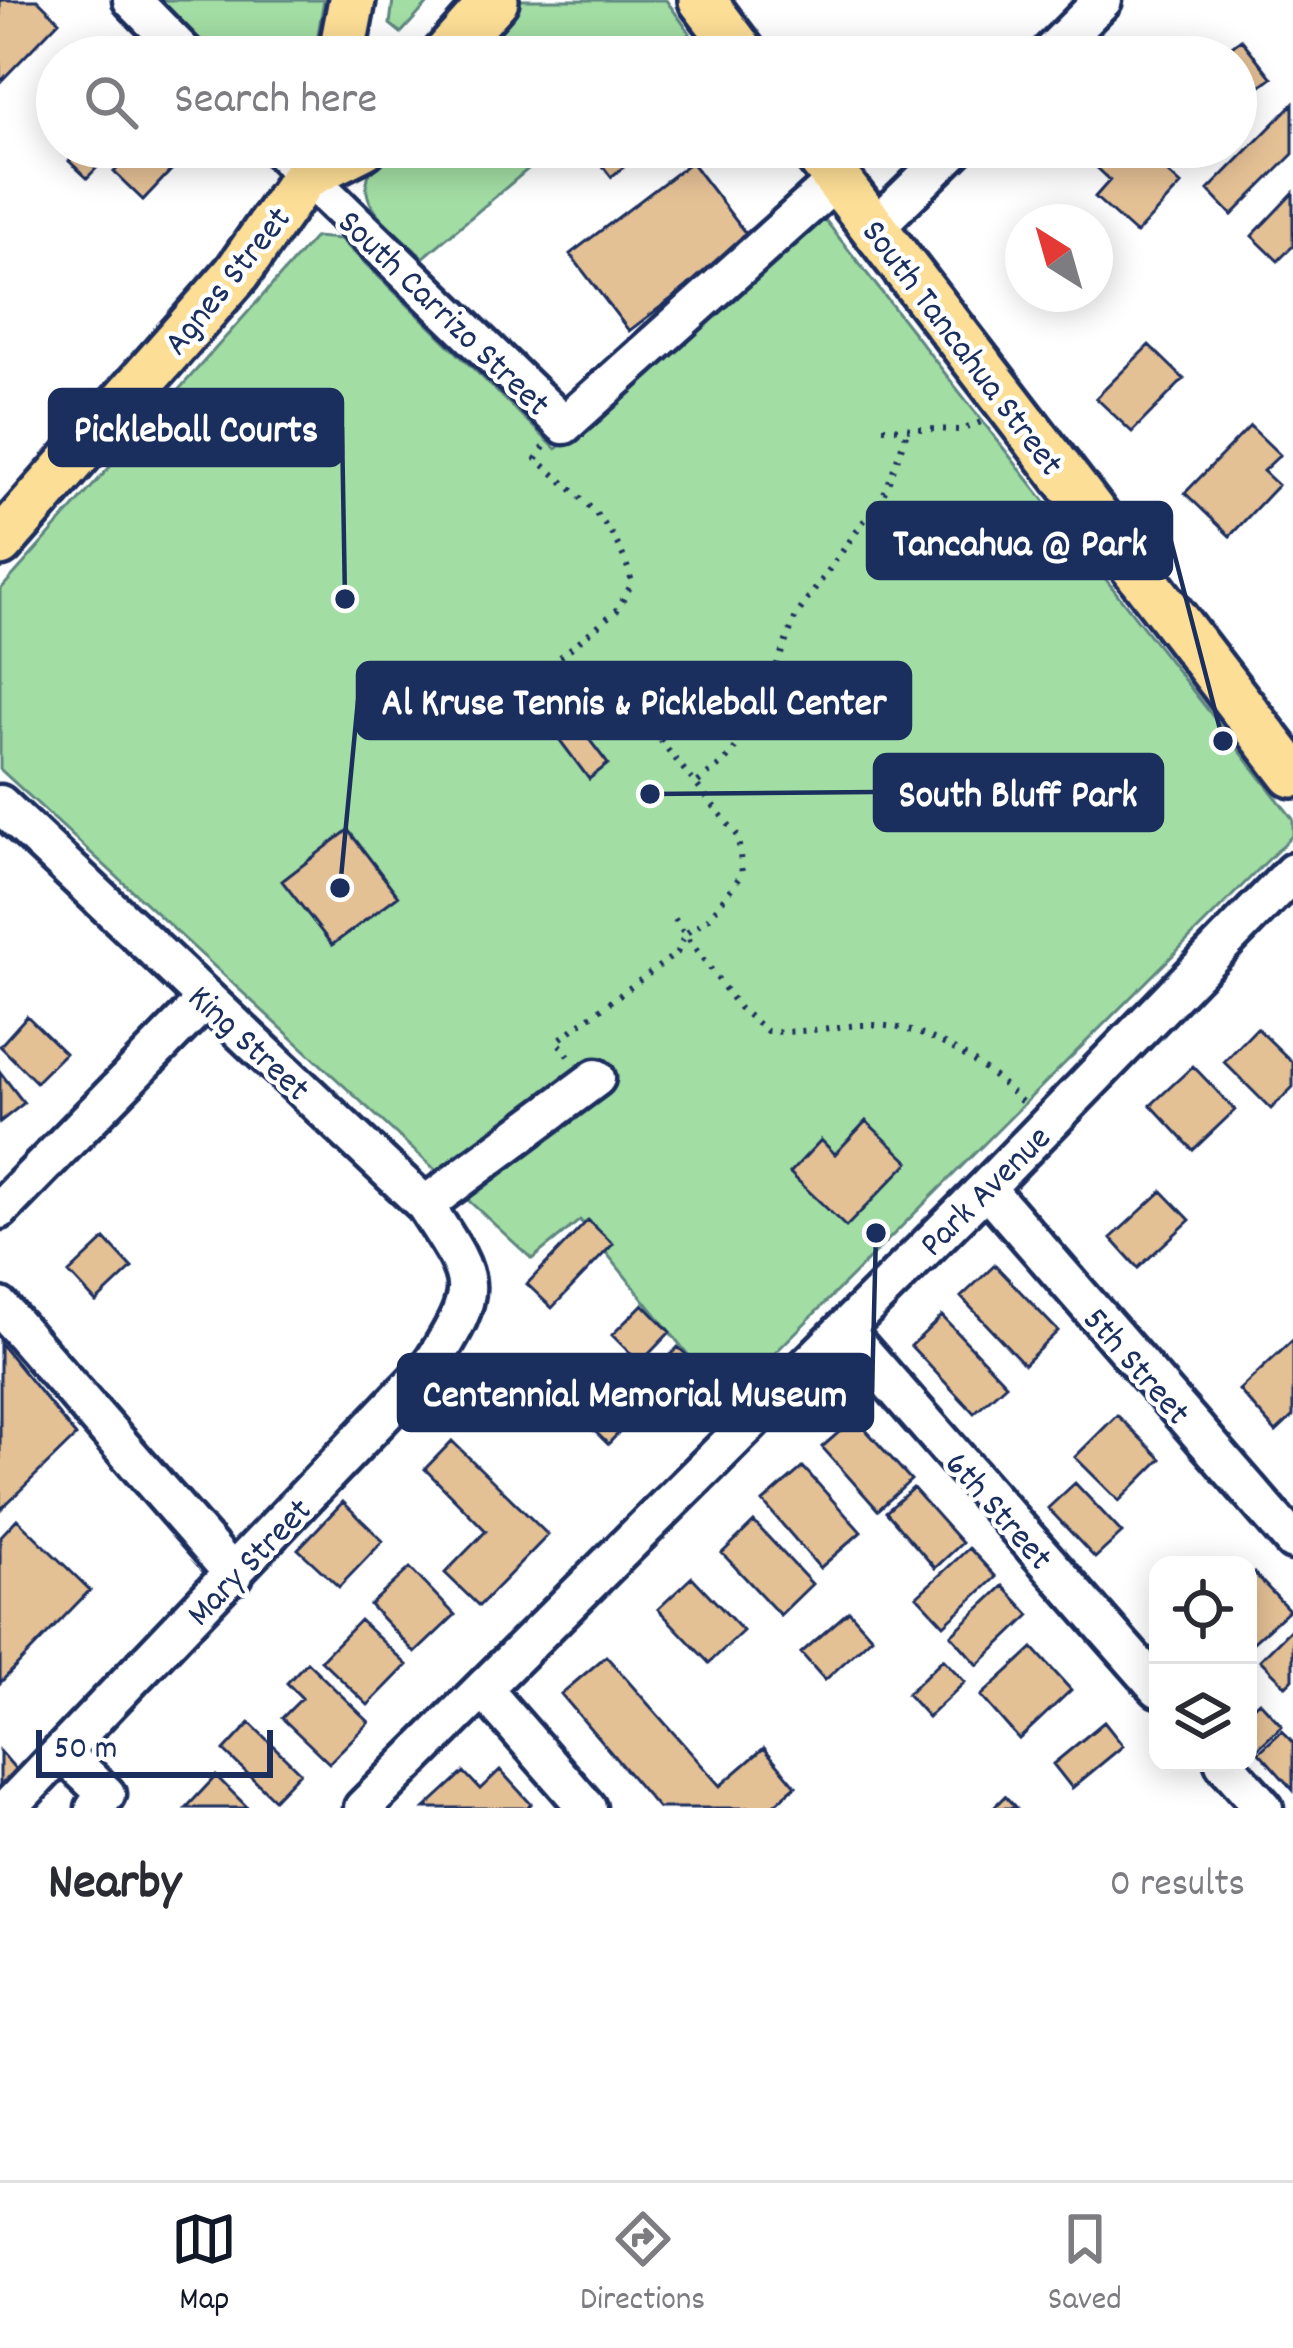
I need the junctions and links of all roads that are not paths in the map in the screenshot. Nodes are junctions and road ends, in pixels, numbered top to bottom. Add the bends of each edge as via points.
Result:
1 (132, 0) edge
2 (352, 0) edge
3 (495, 0) edge
4 (702, 0) edge
5 (1103, 0) edge
6 (167, 36) edge
7 (345, 36) edge
8 (463, 36) edge
9 (729, 36) edge
10 (1067, 36) edge
11 (293, 168) edge
12 (310, 168) edge
13 (821, 168) edge
14 (828, 168) edge
15 (935, 168) edge
16 (874, 228) junction
17 (0, 543) edge
18 (1293, 774) edge
19 (0, 804) edge
20 (1293, 872) edge
21 (206, 999) junction
22 (592, 1081) road end
23 (986, 1188) junction
24 (425, 1205) junction
25 (0, 1210) edge
26 (470, 1299) joint
27 (0, 1307) edge
28 (844, 1330) junction
29 (1293, 1541) edge
30 (234, 1575) junction
31 (1149, 1678) edge
32 (484, 1690) junction
33 (62, 1752) junction
34 (1232, 1772) edge
35 (8, 1808) edge
36 (94, 1808) edge
37 (364, 1808) edge
38 (587, 1808) edge
39 (1264, 1808) edge

1 - 6 street
2 - 7 main road
3 - 8 main road
4 - 9 main road
5 - 10 street
11 - 17 main road, Agnes Street via 237,273
12 - 13 street, South Carrizo Street via 562,423
14 - 16 main road, South Tancahua Street
15 - 16 street
16 - 18 main road, South Tancahua Street
19 - 21 street, King Street
20 - 23 street, Park Avenue
21 - 24 street, King Street
21 - 25 street
22 - 24 street
23 - 28 street, Park Avenue
23 - 29 street, 5th Street
24 - 26 street, King Street via 466,1271
26 - 30 street, Mary Street via 432,1364
27 - 30 street
28 - 31 street, 6th Street
28 - 32 street, Park Avenue
30 - 33 street, Mary Street
32 - 37 street, Park Avenue
32 - 38 street
33 - 35 street, Mary Street
33 - 36 street via 106,1794
34 - 39 street

